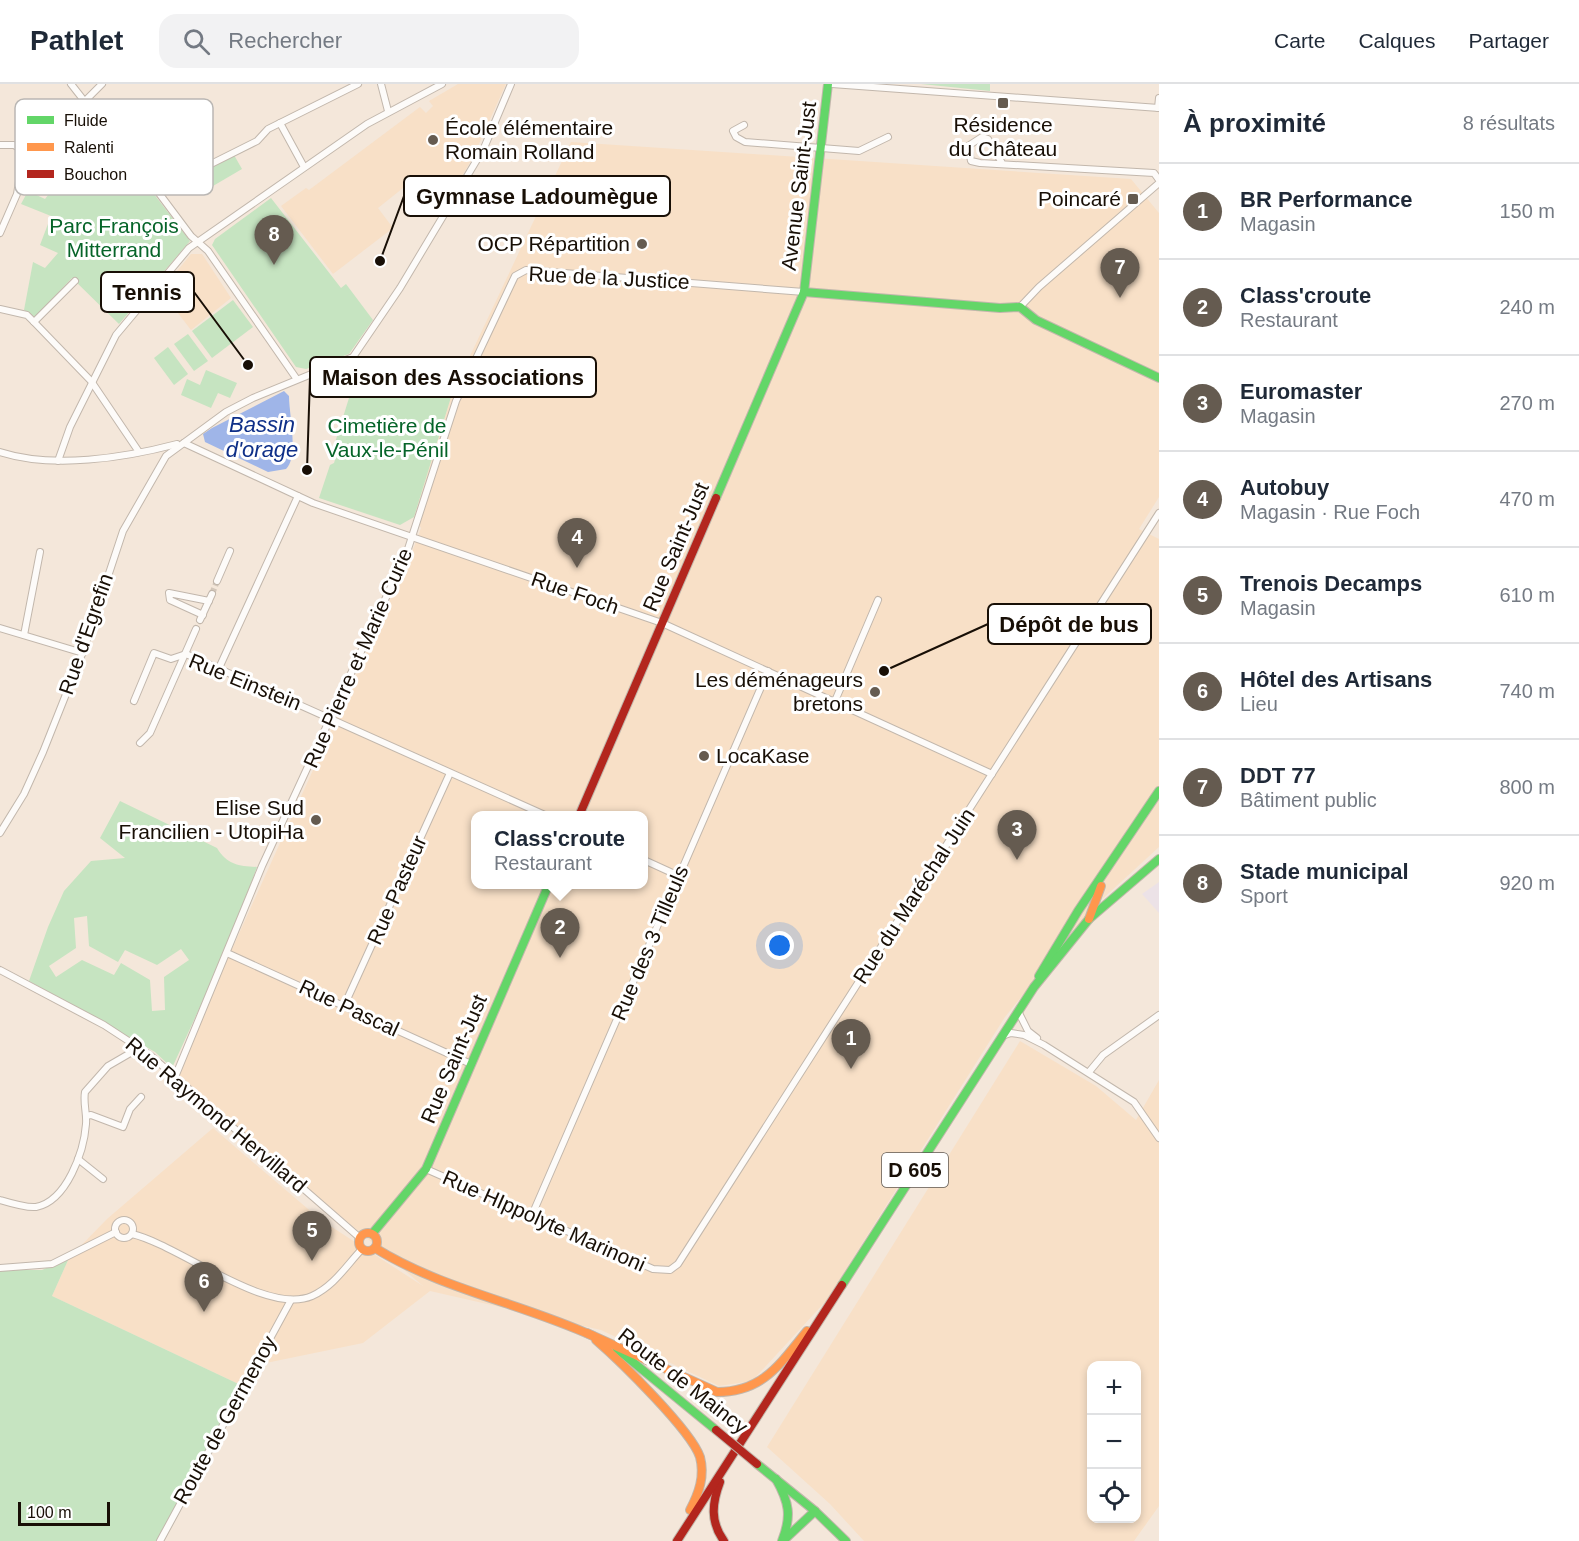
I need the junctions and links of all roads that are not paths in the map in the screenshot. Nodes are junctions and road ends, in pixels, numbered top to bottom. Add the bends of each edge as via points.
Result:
1 (71, 84) edge
2 (102, 84) edge
3 (358, 84) edge
4 (381, 84) edge
5 (442, 84) edge
6 (511, 84) edge
7 (830, 84) edge
8 (1159, 98) edge
9 (84, 99) edge
10 (89, 99) edge
11 (1159, 108) edge
12 (388, 111) junction
13 (280, 123) junction
14 (744, 125) dead end
15 (888, 137) dead end
16 (0, 145) edge
17 (15, 146) edge
18 (822, 148) junction
19 (213, 163) edge
20 (1002, 163) junction
21 (304, 166) junction
22 (1159, 181) edge
23 (17, 195) edge
24 (160, 195) edge
25 (0, 233) edge
26 (197, 240) junction
27 (75, 281) dead end
28 (804, 292) junction
29 (1020, 307) junction
30 (0, 309) edge
31 (34, 322) junction
32 (296, 378) junction
33 (1159, 378) edge
34 (91, 381) junction
35 (184, 442) junction
36 (0, 452) edge
37 (139, 452) junction
38 (58, 461) junction
39 (298, 496) junction
40 (1159, 513) edge
41 (412, 537) junction
42 (230, 551) dead end
43 (40, 552) dead end
44 (217, 581) tunnel mouth
45 (210, 597) joint
46 (878, 600) dead end
47 (662, 623) junction
48 (0, 628) edge
49 (196, 629) dead end
50 (24, 635) junction
51 (83, 653) junction
52 (186, 654) junction
53 (219, 668) junction
54 (768, 671) junction
55 (134, 701) dead end
56 (835, 701) junction
57 (331, 718) junction
58 (140, 742) dead end
59 (450, 773) junction
60 (992, 774) junction
61 (1159, 791) edge
62 (536, 811) edge
63 (581, 811) edge
64 (1, 826) edge
65 (1134, 830) junction
66 (1159, 859) edge
67 (648, 862) edge
68 (680, 876) junction
69 (547, 889) edge
70 (1089, 919) junction
71 (227, 953) junction
72 (0, 970) edge
73 (1034, 987) junction
74 (344, 1006) junction
75 (1018, 1011) junction
76 (1159, 1015) edge
77 (1001, 1036) junction
78 (1044, 1045) junction
79 (139, 1048) junction
80 (471, 1064) junction
81 (1089, 1072) junction
82 (175, 1077) junction
83 (141, 1097) dead end
84 (86, 1116) junction
85 (1159, 1138) edge
86 (78, 1159) junction
87 (426, 1169) junction
88 (103, 1179) dead end
89 (0, 1200) edge
90 (532, 1215) junction
91 (116, 1232) junction
92 (132, 1234) junction
93 (372, 1234) junction
94 (360, 1238) junction
95 (375, 1248) junction
96 (362, 1249) junction
97 (0, 1268) edge
98 (662, 1271) joint
99 (291, 1300) junction
100 (830, 1304) junction
101 (587, 1333) junction
102 (730, 1459) junction
103 (776, 1479) junction
104 (815, 1511) junction
105 (160, 1541) edge
106 (676, 1541) edge
107 (724, 1541) edge
108 (783, 1541) edge
109 (846, 1541) edge

1 - 9 street
2 - 10 street
3 - 13 street
4 - 12 street
5 - 12 street
6 - 32 street, Rue d'Egrefin via 484,148 400,288 353,357
7 - 11 street
7 - 18 street, Avenue Saint-Just
8 - 11 street
12 - 21 street
13 - 19 street via 257,141
13 - 21 street
14 - 18 street via 733,131 745,142
15 - 18 street via 859,150
16 - 17 street
18 - 28 street, Avenue Saint-Just
20 - 20 street via 971,161 968,146 982,136 988,139
20 - 22 street via 1154,173
21 - 26 street
22 - 29 street
23 - 25 street
24 - 26 street
26 - 32 street
26 - 34 street via 116,335
27 - 31 street
28 - 29 street
28 - 41 street, Rue de la Justice via 526,270 518,273 507,288 456,401
28 - 47 street, Rue Saint-Just
29 - 33 street via 1036,320
30 - 31 street via 27,315
31 - 34 street
32 - 35 street, Rue d'Egrefin via 226,412
34 - 37 street
34 - 38 street
35 - 37 street
35 - 39 street, Rue Foch
35 - 51 street, Rue d'Egrefin via 166,456 123,531
36 - 38 street
37 - 38 street
39 - 41 street, Rue Foch
39 - 53 street
40 - 60 street, Rue du Maréchal Juin
41 - 47 street, Rue Foch
41 - 57 street, Rue Pierre et Marie Curie
42 - 44 street
43 - 50 street
45 - 45 street via 201,617 170,600 169,593
46 - 56 street
47 - 54 street, Rue Foch
47 - 63 street, Rue Saint-Just
48 - 50 street
49 - 52 street
50 - 51 street
51 - 64 street, Rue d'Egrefin via 36,769
52 - 53 street, Rue Einstein
52 - 55 street, Rue Einstein via 171,659 154,653
52 - 58 street via 150,733
53 - 57 street, Rue Einstein
54 - 56 street, Rue Foch
54 - 68 street, Rue des 3 Tilleuls
56 - 60 street, Rue Foch
57 - 59 street, Rue Einstein
57 - 71 street, Rue Pierre et Marie Curie via 262,866
59 - 62 street, Rue Einstein
59 - 74 street, Rue Pasteur
60 - 98 street, Rue du Maréchal Juin via 678,1264
61 - 65 street
65 - 70 street via 1095,897
65 - 73 street via 1078,911
66 - 70 street, D 605
67 - 68 street
68 - 90 street, Rue des 3 Tilleuls
69 - 80 street, Rue Saint-Just
70 - 73 street, D 605
71 - 74 street, Rue Pascal
71 - 82 street, Rue Pierre et Marie Curie
72 - 79 street, Rue Raymond Hervillard
73 - 75 street, D 605
74 - 80 street, Rue Pascal
75 - 77 street, D 605
75 - 78 street via 1028,1031
76 - 81 street via 1103,1055
77 - 78 street via 1024,1035
77 - 100 street, D 605
78 - 81 street
79 - 82 street, Rue Raymond Hervillard
79 - 84 street via 108,1066 90,1084 84,1100
80 - 87 street, Rue Saint-Just
81 - 85 street via 1134,1102
82 - 94 street, Rue Raymond Hervillard
83 - 84 street via 130,1109 123,1127
84 - 86 street
86 - 88 street
86 - 89 street via 52,1200 34,1207
87 - 90 street, Rue HIppolyte Marinoni
87 - 93 street, Rue Saint-Just
90 - 98 street, Rue HIppolyte Marinoni
91 - 92 street via 124,1238
91 - 92 street via 123,1220 132,1224
91 - 97 street via 51,1264
92 - 99 street via 264,1295
93 - 94 street
93 - 95 street
94 - 96 street
95 - 96 street
95 - 101 street, Route de Maincy via 427,1278
96 - 99 street via 334,1281 311,1296
99 - 105 street, Route de Germenoy
100 - 101 street via 758,1385 732,1394 717,1392
100 - 102 street, D 605
101 - 103 street, Route de Maincy, bridge via 625,1355
101 - 106 street via 619,1360 700,1453 700,1490
102 - 106 street, D 605
102 - 107 street via 712,1511
103 - 104 street, Route de Maincy
103 - 108 street via 790,1504 791,1517
104 - 108 street
104 - 109 street, Route de Maincy

